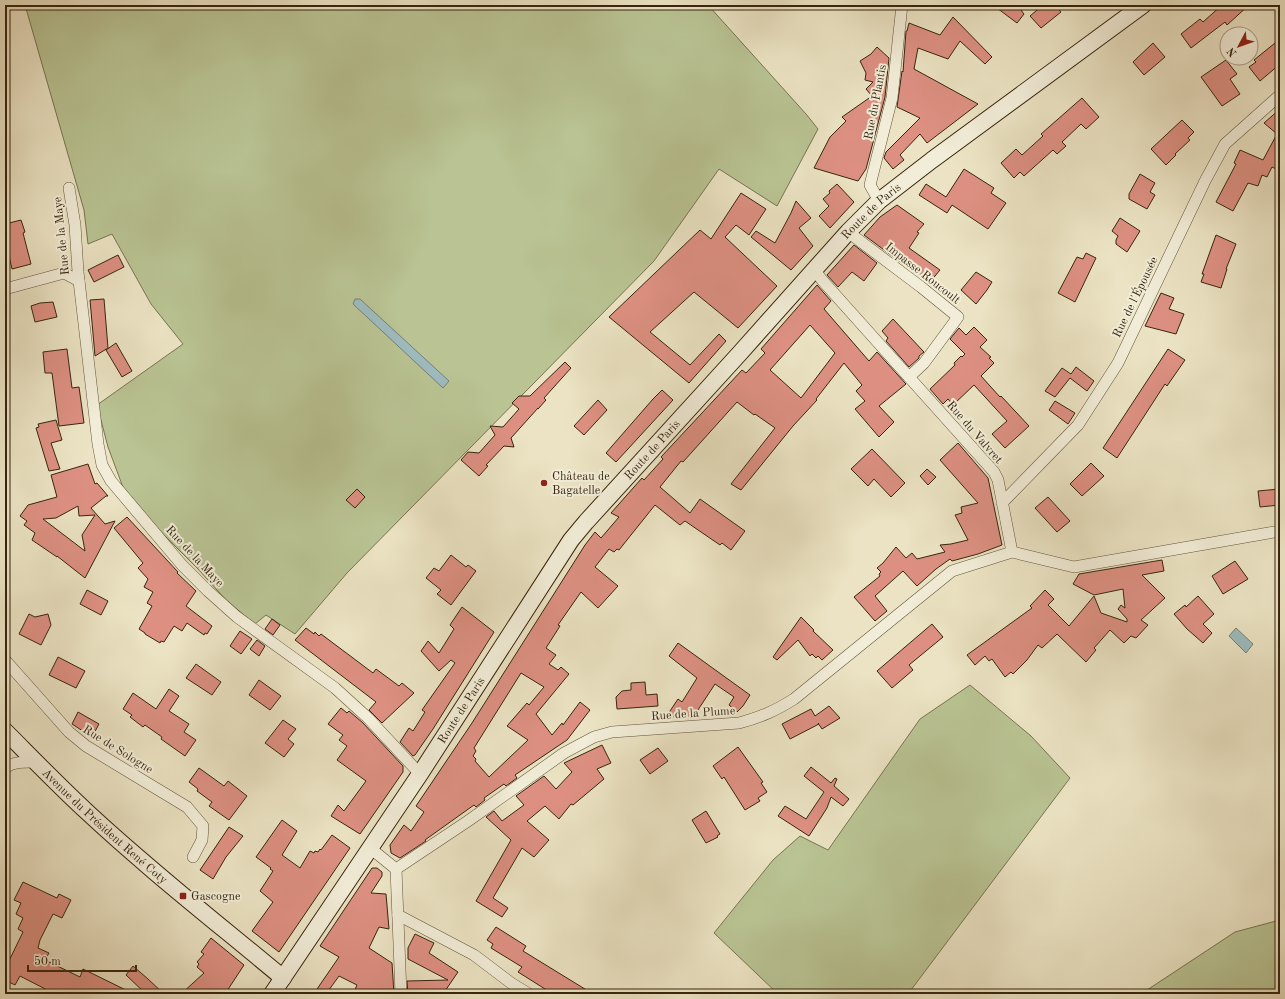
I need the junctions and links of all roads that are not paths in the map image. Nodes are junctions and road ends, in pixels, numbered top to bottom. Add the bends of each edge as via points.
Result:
1 (902, 5) edge
2 (1143, 5) edge
3 (1280, 95) edge
4 (69, 188) dead end
5 (880, 201) junction
6 (848, 232) junction
7 (814, 269) junction
8 (79, 281) junction
9 (5, 289) edge
10 (909, 378) junction
11 (1002, 503) junction
12 (1280, 530) edge
13 (1012, 552) junction
14 (5, 660) edge
15 (5, 731) edge
16 (37, 762) junction
17 (5, 768) edge
18 (420, 774) junction
19 (370, 848) junction
20 (193, 857) dead end
21 (396, 869) junction
22 (398, 915) junction
23 (283, 978) junction
24 (272, 994) edge
25 (402, 994) edge
26 (529, 994) edge

1 - 5 street, Rue du Plantis via 892,98 870,184
2 - 5 main road, Route de Paris
3 - 11 street, Rue de l'Épousée via 1225,144 1118,363 1078,425
4 - 8 street, Rue de la Maye via 75,225
5 - 6 main road, Route de Paris
6 - 7 main road, Route de Paris
6 - 10 street, Impasse Roucoult via 958,317 924,363
7 - 10 street, Rue du Valvret
7 - 18 main road, Route de Paris via 571,540
8 - 9 street, Rue de la Maye via 64,273
8 - 18 street, Rue de la Maye via 98,444 102,465 111,480 182,565 208,591 237,617 335,688 368,718
10 - 11 street, Rue du Valvret via 994,472
11 - 13 street, Rue du Valvret
12 - 13 street via 1074,567
13 - 21 street, Rue de la Plume via 952,571 794,699 776,710 739,722 612,732 594,738 564,753
14 - 20 street, Rue de Sologne via 69,732 86,746 187,807 203,826 202,840
15 - 16 main road, Avenue du Président René Coty
16 - 17 street via 22,761
16 - 23 main road, Avenue du Président René Coty via 134,854
18 - 19 main road, Route de Paris
19 - 21 street
19 - 23 main road, Route de Paris
21 - 22 street
22 - 25 street
22 - 26 street via 474,955
23 - 24 main road, Route de Paris

